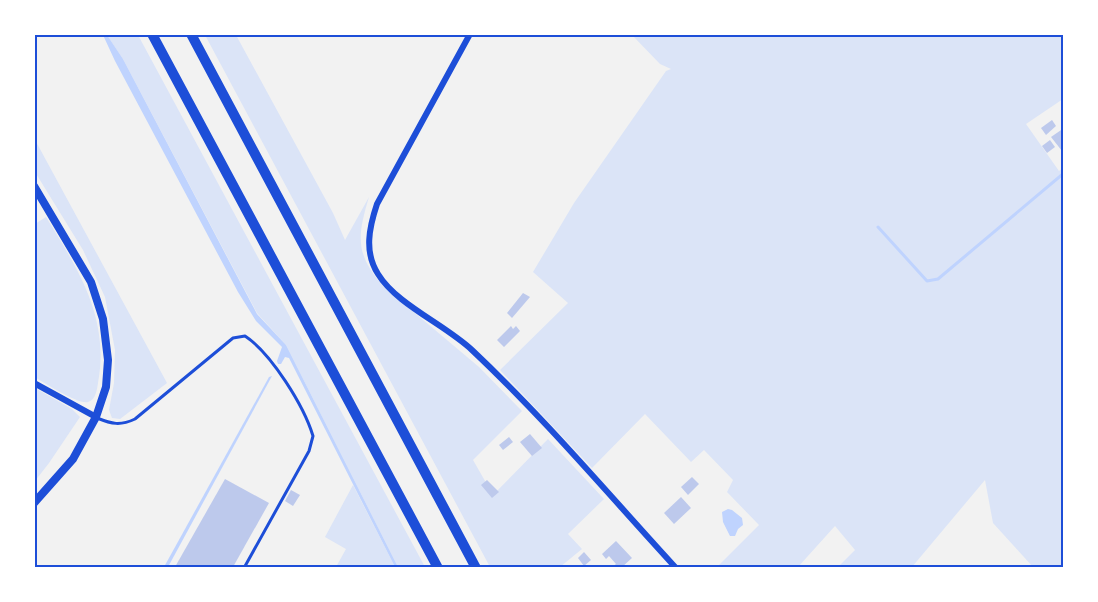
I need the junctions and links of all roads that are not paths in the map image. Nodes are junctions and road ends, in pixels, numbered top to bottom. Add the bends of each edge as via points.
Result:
1 (152, 34) edge
2 (191, 34) edge
3 (470, 34) edge
4 (34, 186) edge
5 (34, 383) edge
6 (96, 417) junction
7 (34, 503) edge
8 (244, 567) edge
9 (438, 567) edge
10 (476, 567) edge
11 (676, 567) edge

1 - 9 highway
2 - 10 highway
3 - 11 street via 377,204 369,234 374,266 395,294 463,342 512,388
4 - 6 street via 91,282 103,319 108,360 106,387
5 - 6 street
6 - 7 street via 73,459
6 - 8 lane via 125,424 233,338 245,336 255,343 284,378 313,436 309,451

